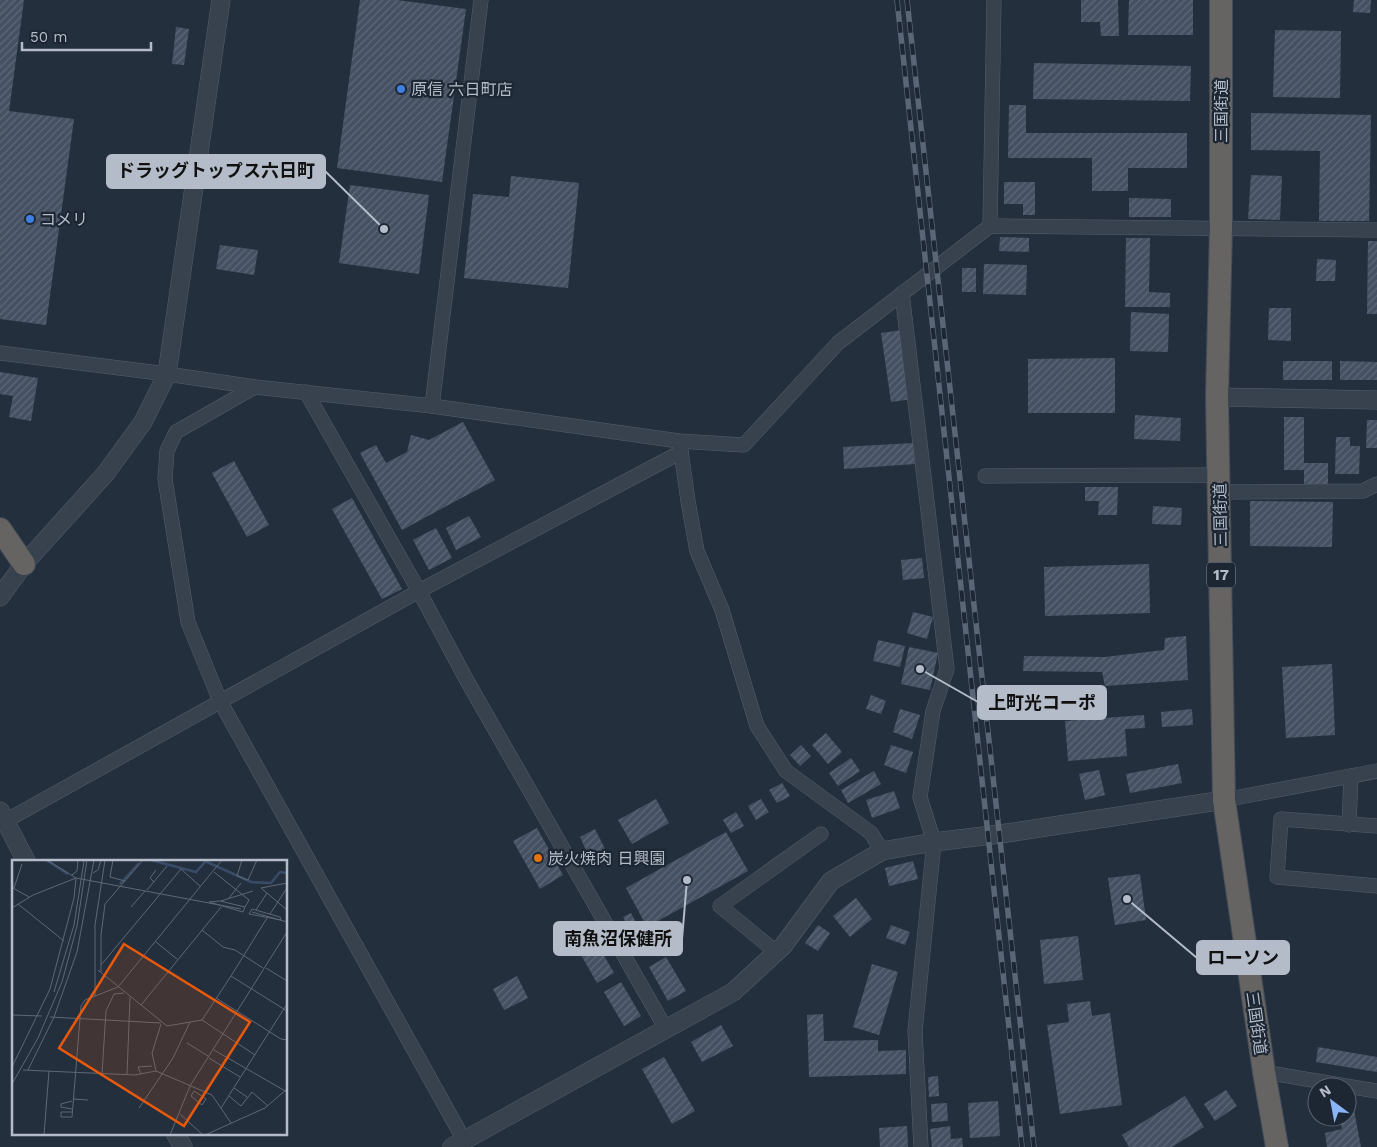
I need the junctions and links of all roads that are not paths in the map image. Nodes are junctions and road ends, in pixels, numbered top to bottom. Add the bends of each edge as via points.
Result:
1 (221, 0) edge
2 (481, 0) edge
3 (994, 0) edge
4 (1221, 0) edge
5 (990, 226) junction
6 (1221, 228) junction
7 (1377, 230) edge
8 (902, 293) junction
9 (0, 353) edge
10 (167, 374) junction
11 (255, 387) junction
12 (306, 392) junction
13 (1218, 397) junction
14 (1377, 400) edge
15 (432, 406) junction
16 (680, 446) junction
17 (985, 476) dead end
18 (1219, 483) junction
19 (1377, 484) edge
20 (0, 529) edge
21 (24, 564) junction
22 (419, 591) junction
23 (0, 596) edge
24 (220, 701) junction
25 (1377, 771) edge
26 (1351, 776) junction
27 (1224, 800) junction
28 (2, 819) edge
29 (1349, 825) junction
30 (1377, 826) edge
31 (821, 834) dead end
32 (934, 842) junction
33 (882, 851) junction
34 (25, 860) edge
35 (1377, 886) edge
36 (776, 952) junction
37 (666, 1029) junction
38 (1264, 1072) junction
39 (1377, 1091) edge
40 (176, 1134) edge
41 (458, 1144) edge
42 (183, 1147) edge
43 (921, 1147) edge
44 (1277, 1147) edge

1 - 10 street
2 - 15 street
3 - 5 street
4 - 6 highway, 三国街道 / 17
5 - 6 street
5 - 8 street
6 - 7 street
6 - 13 highway, 三国街道 / 17
8 - 16 street via 838,342 744,445
8 - 32 street via 947,669 933,711 920,797
9 - 10 street
10 - 11 street
10 - 21 street via 143,422 106,473
11 - 12 street
11 - 24 street via 176,432 167,451 165,479 188,622
12 - 15 street
12 - 22 street
13 - 14 street
13 - 18 highway, 三国街道 / 17
15 - 16 street
16 - 22 street
16 - 33 street via 697,551 722,610 757,726 786,771 871,833
17 - 18 street
18 - 19 street via 1363,491
18 - 27 highway, 三国街道 / 17
20 - 21 highway
21 - 23 street
22 - 24 street
22 - 37 street
24 - 28 street
24 - 41 street
25 - 26 street
26 - 27 street
26 - 29 street
27 - 32 street
27 - 38 highway, 三国街道 / 17
28 - 34 street
29 - 30 street
29 - 35 street via 1280,819 1278,877
31 - 36 street via 720,906
32 - 33 street
32 - 43 street via 915,1031
33 - 36 street via 831,881
36 - 37 street via 733,992
37 - 41 street
38 - 39 street
38 - 44 highway, 三国街道 / 17
40 - 42 street

